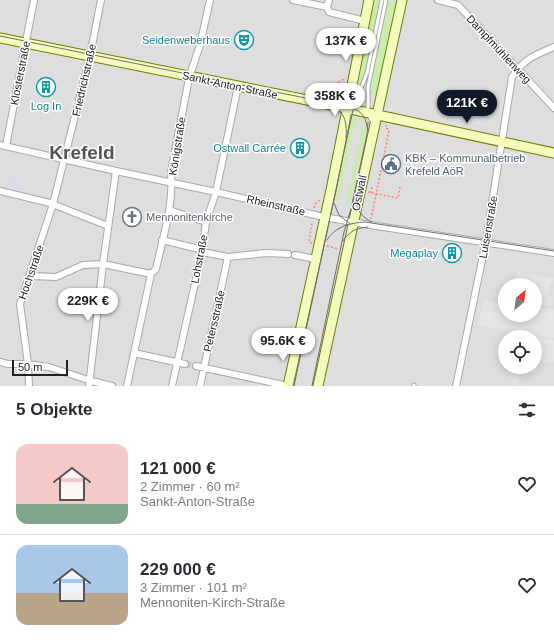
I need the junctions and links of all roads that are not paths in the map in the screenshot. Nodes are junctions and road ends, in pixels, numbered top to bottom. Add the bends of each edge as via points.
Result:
1 (34, 0) edge
2 (101, 0) edge
3 (210, 0) edge
4 (293, 0) edge
5 (329, 0) edge
6 (369, 0) edge
7 (382, 0) edge
8 (386, 0) edge
9 (402, 0) edge
10 (438, 0) edge
11 (459, 2) edge
12 (327, 7) junction
13 (365, 21) junction
14 (0, 38) edge
15 (26, 43) junction
16 (554, 47) edge
17 (90, 56) junction
18 (517, 69) junction
19 (190, 76) junction
20 (238, 86) junction
21 (554, 108) edge
22 (350, 109) junction
23 (373, 118) junction
24 (502, 142) junction
25 (3, 146) edge
26 (554, 153) edge
27 (65, 160) junction
28 (116, 171) junction
29 (172, 183) junction
30 (0, 191) edge
31 (216, 192) junction
32 (53, 204) junction
33 (169, 210) junction
34 (324, 217) junction
35 (206, 222) junction
36 (353, 222) junction
37 (108, 226) junction
38 (162, 240) junction
39 (486, 242) junction
40 (202, 252) junction
41 (554, 252) edge
42 (288, 254) dead end
43 (295, 255) dead end
44 (228, 257) junction
45 (316, 259) junction
46 (103, 264) junction
47 (151, 274) junction
48 (30, 276) junction
49 (20, 304) junction
50 (12, 305) dead end
51 (134, 354) junction
52 (0, 362) edge
53 (177, 362) junction
54 (28, 364) junction
55 (184, 364) tunnel mouth
56 (196, 366) tunnel mouth
57 (204, 367) junction
58 (90, 384) edge
59 (29, 386) edge
60 (112, 386) edge
61 (128, 386) edge
62 (172, 386) edge
63 (200, 386) edge
64 (288, 386) edge
65 (318, 386) edge
66 (456, 386) edge

1 - 15 street, Klosterstraße
2 - 17 street, Friedrichstraße
3 - 19 street, Königstraße
4 - 12 street
5 - 12 street
6 - 13 street
7 - 22 lane via 367,73
8 - 23 lane via 368,87
9 - 23 street, Ostwall
10 - 11 street, Dampfmühlenweg
11 - 18 street, Dampfmühlenweg
12 - 13 street via 329,12
13 - 22 street
14 - 15 street, Sankt-Anton-Straße
15 - 17 street, Sankt-Anton-Straße
15 - 25 street, Klosterstraße
16 - 18 street via 530,57
17 - 19 street, Sankt-Anton-Straße
17 - 27 street, Friedrichstraße
18 - 21 street, Dampfmühlenweg
18 - 24 street, Luisenstraße via 512,76
19 - 20 street, Sankt-Anton-Straße
19 - 29 street, Königstraße via 171,172
20 - 22 street, Sankt-Anton-Straße
20 - 31 street, Lohstraße
22 - 23 street, Sankt-Anton-Straße
22 - 34 street via 344,124
23 - 24 street, Sankt-Anton-Straße via 388,118
23 - 36 street, Ostwall
24 - 26 street, Sankt-Anton-Straße
24 - 39 street, Luisenstraße
25 - 27 street, Rheinstraße
27 - 28 street, Rheinstraße
27 - 32 street, Hochstraße
28 - 29 street, Rheinstraße
28 - 37 street
29 - 31 street, Rheinstraße
29 - 33 street, Königstraße
30 - 32 street
31 - 34 street, Rheinstraße
31 - 35 street, Lohstraße
32 - 37 street
32 - 48 street, Hochstraße
33 - 35 street
33 - 38 street, Königstraße
34 - 36 street, Rheinstraße
34 - 45 street
35 - 40 street, Lohstraße
36 - 39 street, Rheinstraße
36 - 65 street, Ostwall
37 - 46 street
38 - 40 street
38 - 47 street, Königstraße via 156,268
39 - 41 street, Rheinstraße
39 - 66 street, Luisenstraße
40 - 44 street
40 - 53 street, Lohstraße
42 - 44 street via 267,253
43 - 45 street
44 - 57 street, Petersstraße
45 - 64 street
46 - 47 street
46 - 48 street via 83,265 56,277
46 - 58 street
47 - 51 street, Königstraße
48 - 49 street, Hochstraße
49 - 50 street
49 - 54 street, Hochstraße
51 - 53 street
51 - 61 street, Königstraße
52 - 54 street
53 - 55 street
53 - 62 street, Lohstraße
54 - 58 street via 49,368
54 - 59 street, Hochstraße
56 - 57 street
57 - 63 street, Petersstraße
57 - 64 street
58 - 60 street

